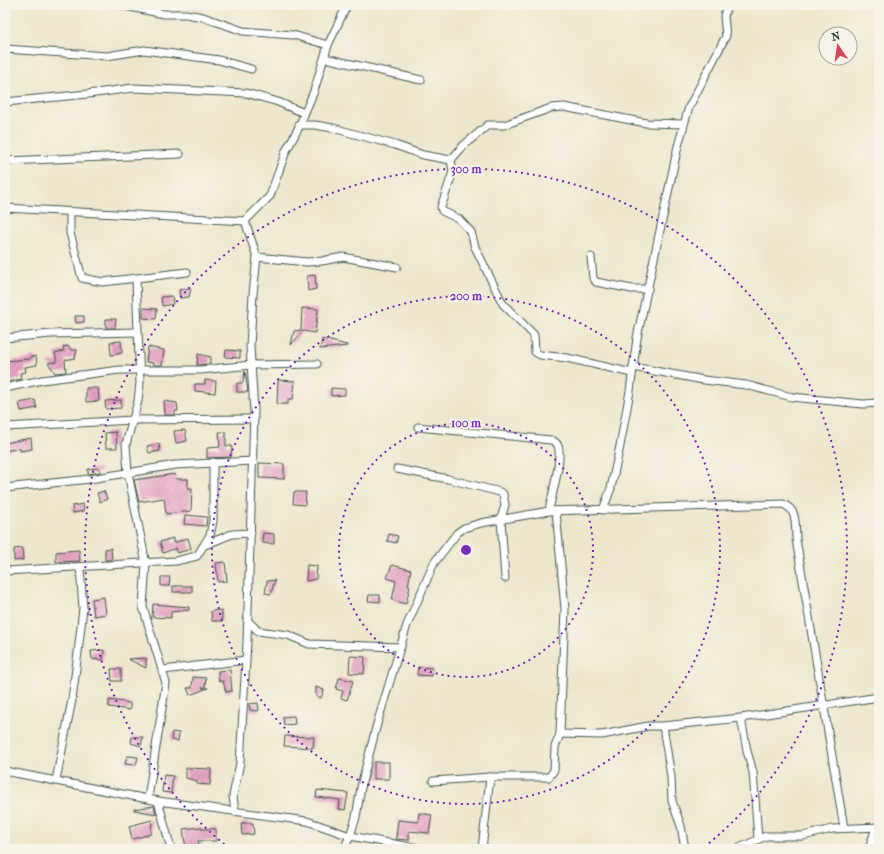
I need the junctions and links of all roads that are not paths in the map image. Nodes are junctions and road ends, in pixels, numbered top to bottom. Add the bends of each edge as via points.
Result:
1 (121, 5) edge
2 (347, 5) edge
3 (727, 5) edge
4 (328, 45) junction
5 (5, 49) edge
6 (325, 58) junction
7 (252, 69) dead end
8 (422, 80) dead end
9 (5, 102) edge
10 (304, 113) junction
11 (684, 124) junction
12 (299, 125) junction
13 (180, 154) dead end
14 (451, 160) junction
15 (5, 161) edge
16 (5, 208) edge
17 (70, 211) junction
18 (245, 221) junction
19 (257, 257) junction
20 (591, 257) dead end
21 (397, 267) dead end
22 (187, 272) dead end
23 (136, 279) junction
24 (648, 289) junction
25 (137, 332) junction
26 (5, 338) edge
27 (317, 364) dead end
28 (252, 365) junction
29 (632, 370) junction
30 (140, 371) junction
31 (5, 388) edge
32 (879, 403) edge
33 (254, 419) junction
34 (133, 420) junction
35 (5, 427) edge
36 (418, 427) dead end
37 (253, 461) junction
38 (213, 462) junction
39 (397, 469) dead end
40 (128, 474) junction
41 (5, 488) edge
42 (602, 510) junction
43 (553, 511) junction
44 (501, 519) junction
45 (251, 533) junction
46 (205, 545) junction
47 (146, 564) junction
48 (80, 567) junction
49 (5, 571) edge
50 (505, 578) dead end
51 (247, 620) junction
52 (258, 631) junction
53 (247, 642) junction
54 (401, 647) junction
55 (246, 660) junction
56 (163, 670) junction
57 (879, 697) edge
58 (824, 704) junction
59 (742, 718) junction
60 (663, 726) junction
61 (560, 734) junction
62 (5, 771) edge
63 (490, 776) junction
64 (56, 780) junction
65 (433, 781) dead end
66 (148, 798) junction
67 (158, 800) junction
68 (235, 812) junction
69 (878, 827) edge
70 (844, 828) junction
71 (350, 836) junction
72 (758, 838) junction
73 (171, 849) edge
74 (344, 849) edge
75 (422, 849) edge
76 (482, 849) edge
77 (685, 849) edge
78 (737, 849) edge
79 (869, 849) edge

1 - 4 street via 164,14 203,16 243,31 294,35
2 - 4 street
3 - 11 street via 724,16 724,43 697,90
4 - 6 street
5 - 7 street via 107,56 144,50 219,60
6 - 8 street
6 - 10 street
9 - 10 street via 133,88 246,93
10 - 12 street
11 - 14 street via 646,123 564,107 551,108 513,122 488,125
11 - 24 street
12 - 14 street via 333,128 423,155
12 - 18 street via 286,151 270,196
13 - 15 street
14 - 29 street via 453,172 441,207 442,211 459,219 471,232 475,247 503,304 534,335 535,352 540,355
16 - 17 street
17 - 18 street
17 - 23 street via 70,233 82,278 104,282
18 - 19 street
19 - 21 street via 307,262 322,262 343,257
19 - 28 street via 250,346
20 - 24 street via 593,278 596,282 632,289
22 - 23 street
23 - 25 street
24 - 29 street
25 - 26 street
25 - 30 street
27 - 28 street
28 - 30 street via 200,370
28 - 33 street
29 - 32 street via 746,385 792,397 863,404
29 - 42 street via 611,488
30 - 31 street via 103,372
30 - 34 street via 138,401
33 - 34 street
33 - 37 street
34 - 35 street
34 - 40 street via 126,444
36 - 43 street via 556,442 559,447
37 - 38 street
37 - 45 street
38 - 40 street via 175,465
38 - 46 street via 213,521
39 - 44 street via 500,492 505,498
40 - 41 street
40 - 47 street
42 - 43 street
42 - 58 street via 766,504 783,504 790,507 794,513
43 - 44 street
43 - 61 street via 565,609
44 - 50 street
44 - 54 street via 464,528 447,544 434,563 406,625
45 - 46 street via 232,534
45 - 51 street
46 - 47 street via 197,556 185,560
47 - 48 street
47 - 56 street via 143,607
48 - 49 street
48 - 64 street via 83,608 80,637 72,700
51 - 52 street
51 - 53 street
52 - 53 street
52 - 54 street via 288,635 309,644
53 - 55 street
54 - 71 street via 377,724
55 - 56 street
55 - 68 street via 240,763 233,796
56 - 66 street via 166,693
57 - 58 street
58 - 59 street
58 - 70 street
59 - 60 street
59 - 72 street via 753,772
60 - 61 street via 648,726 602,735
60 - 77 street via 672,801 681,826
61 - 63 street via 555,747 554,770 549,778
62 - 64 street
63 - 65 street
63 - 76 street
64 - 66 street
66 - 67 street
67 - 68 street
67 - 73 street
68 - 71 street via 307,821
69 - 70 street
69 - 79 street
70 - 72 street via 803,836 771,835
71 - 74 street
71 - 75 street
72 - 78 street

